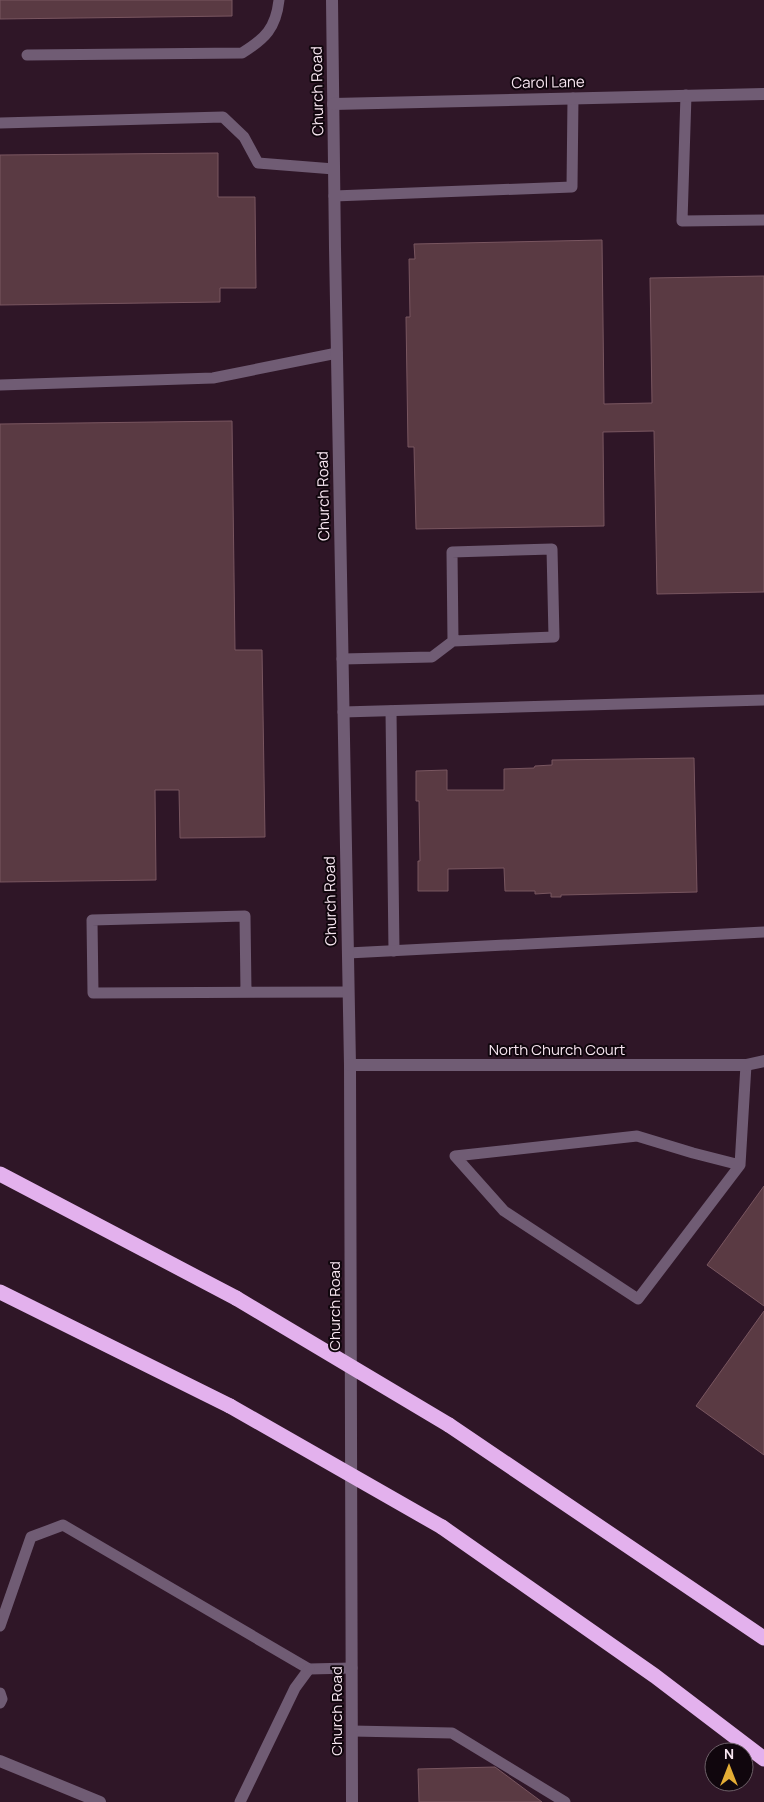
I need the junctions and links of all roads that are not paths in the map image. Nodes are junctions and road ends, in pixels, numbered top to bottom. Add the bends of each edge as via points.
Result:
1 (279, 0) edge
2 (332, 0) edge
3 (27, 55) dead end
4 (764, 94) edge
5 (686, 96) junction
6 (573, 98) junction
7 (333, 104) junction
8 (0, 122) edge
9 (334, 169) junction
10 (334, 196) junction
11 (764, 220) edge
12 (337, 353) junction
13 (0, 385) edge
14 (453, 641) junction
15 (342, 659) junction
16 (764, 700) edge
17 (391, 711) junction
18 (343, 712) junction
19 (764, 932) edge
20 (394, 951) junction
21 (348, 953) junction
22 (246, 992) junction
23 (348, 992) junction
24 (764, 1061) edge
25 (350, 1065) junction
26 (746, 1065) junction
27 (740, 1165) junction
28 (0, 1174) edge
29 (0, 1292) edge
30 (0, 1626) edge
31 (764, 1638) edge
32 (352, 1668) junction
33 (309, 1669) junction
34 (0, 1693) edge
35 (0, 1703) edge
36 (352, 1731) junction
37 (764, 1759) edge
38 (0, 1761) edge
39 (100, 1802) edge
40 (240, 1802) edge
41 (352, 1802) edge
42 (565, 1802) edge

1 - 3 lane via 277,18 260,42 242,53
2 - 7 street, Church Road
4 - 5 street, Carol Lane
5 - 6 street, Carol Lane
5 - 11 lane via 682,221
6 - 7 street, Carol Lane
6 - 10 lane via 572,187
7 - 9 street, Church Road
8 - 9 lane via 223,117 244,137 258,163
9 - 10 street, Church Road
10 - 12 street, Church Road
12 - 13 lane via 213,378
12 - 15 street, Church Road
14 - 14 lane via 554,637 552,550 452,552
14 - 15 lane via 432,657
15 - 18 street, Church Road
16 - 17 lane
17 - 18 lane
17 - 20 lane
18 - 21 street, Church Road
19 - 20 lane
20 - 21 lane
21 - 23 street, Church Road
22 - 22 lane via 94,992 92,920 245,916
22 - 23 lane
23 - 25 street, Church Road
24 - 26 street, North Church Court
25 - 26 street, North Church Court
25 - 32 street, Church Road
26 - 27 lane
27 - 27 lane via 637,1136 456,1156 504,1211 638,1299
28 - 31 highway, bridge via 236,1298 449,1425
29 - 37 highway, bridge via 230,1406 442,1527 655,1676
30 - 33 lane via 31,1537 63,1525
32 - 33 lane
32 - 36 street, Church Road
33 - 40 lane via 296,1688
34 - 35 lane
36 - 41 street, Church Road
36 - 42 lane via 452,1733
38 - 39 street

